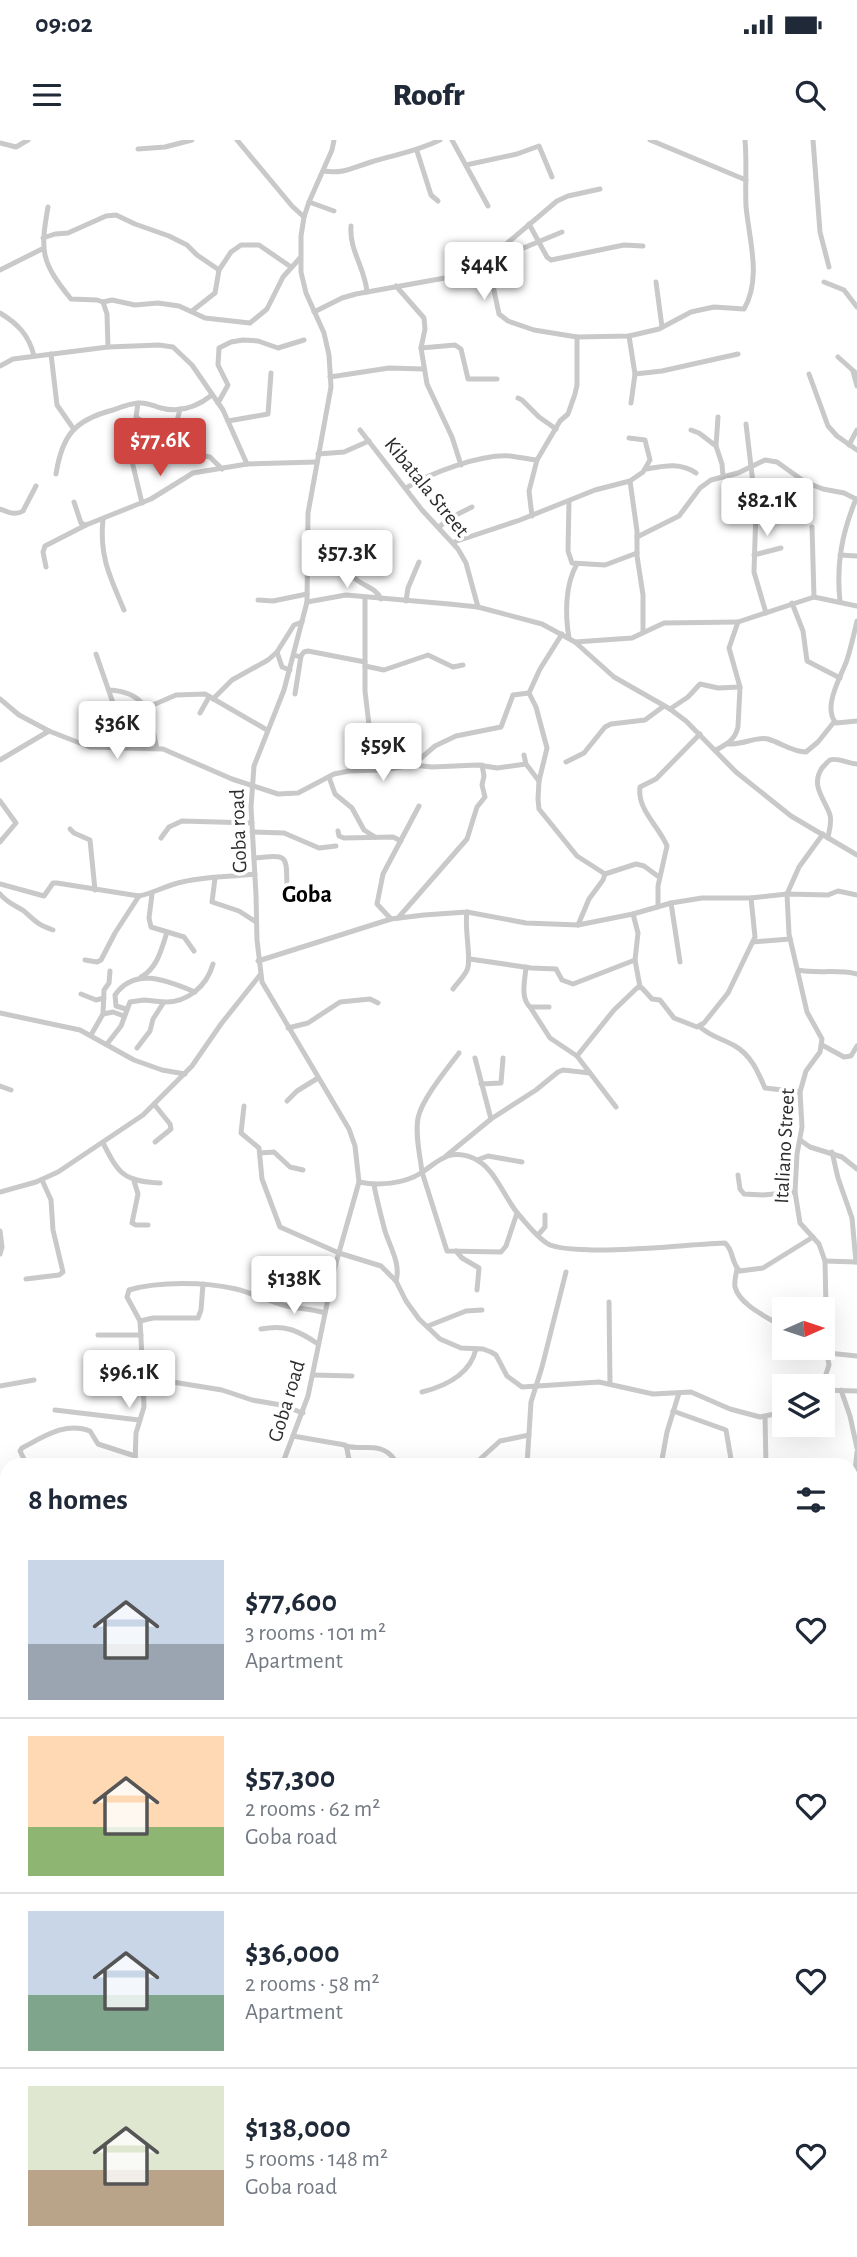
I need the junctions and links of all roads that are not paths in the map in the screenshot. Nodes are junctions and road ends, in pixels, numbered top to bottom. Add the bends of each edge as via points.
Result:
1 (28, 140) edge
2 (192, 140) edge
3 (237, 140) edge
4 (334, 140) edge
5 (440, 140) edge
6 (452, 140) edge
7 (650, 140) edge
8 (745, 140) edge
9 (813, 140) edge
10 (0, 143) edge
11 (138, 149) dead end
12 (417, 151) junction
13 (466, 164) junction
14 (324, 170) junction
15 (552, 177) dead end
16 (746, 180) junction
17 (600, 189) dead end
18 (438, 201) dead end
19 (309, 202) junction
20 (488, 206) dead end
21 (48, 207) dead end
22 (334, 211) dead end
23 (303, 217) junction
24 (529, 224) junction
25 (351, 226) dead end
26 (562, 232) dead end
27 (43, 238) junction
28 (539, 243) junction
29 (643, 246) dead end
30 (42, 249) junction
31 (300, 258) junction
32 (488, 262) junction
33 (482, 266) junction
34 (291, 267) junction
35 (829, 267) dead end
36 (0, 270) edge
37 (219, 270) junction
38 (656, 282) dead end
39 (824, 282) dead end
40 (408, 284) junction
41 (396, 286) junction
42 (367, 292) junction
43 (410, 300) junction
44 (103, 302) junction
45 (857, 307) edge
46 (192, 311) junction
47 (314, 312) junction
48 (0, 313) edge
49 (662, 327) junction
50 (629, 336) junction
51 (577, 337) junction
52 (304, 340) dead end
53 (108, 347) junction
54 (421, 348) junction
55 (51, 354) junction
56 (738, 355) dead end
57 (34, 356) junction
58 (838, 356) dead end
59 (0, 365) edge
60 (423, 369) junction
61 (271, 373) dead end
62 (855, 373) edge
63 (635, 374) junction
64 (809, 374) dead end
65 (330, 377) junction
66 (497, 379) dead end
67 (857, 386) edge
68 (212, 395) junction
69 (518, 398) dead end
70 (631, 402) dead end
71 (138, 403) junction
72 (218, 403) junction
73 (180, 409) junction
74 (718, 417) dead end
75 (228, 421) junction
76 (746, 424) dead end
77 (73, 428) junction
78 (360, 429) dead end
79 (556, 429) junction
80 (691, 430) dead end
81 (857, 430) edge
82 (629, 438) dead end
83 (169, 439) junction
84 (369, 441) junction
85 (849, 445) junction
86 (716, 446) junction
87 (157, 449) dead end
88 (857, 450) edge
89 (131, 453) dead end
90 (318, 454) junction
91 (537, 460) junction
92 (316, 462) junction
93 (247, 464) junction
94 (461, 465) junction
95 (752, 466) junction
96 (646, 468) junction
97 (222, 469) junction
98 (696, 473) dead end
99 (56, 474) dead end
100 (723, 476) junction
101 (630, 481) junction
102 (37, 486) dead end
103 (406, 488) junction
104 (857, 498) edge
105 (569, 501) junction
106 (74, 502) dead end
107 (142, 503) junction
108 (472, 506) dead end
109 (0, 509) edge
110 (532, 516) junction
111 (103, 519) junction
112 (86, 525) junction
113 (439, 527) junction
114 (811, 527) dead end
115 (636, 537) junction
116 (454, 542) junction
117 (781, 548) dead end
118 (637, 553) junction
119 (754, 555) junction
120 (841, 555) junction
121 (857, 556) edge
122 (419, 562) dead end
123 (346, 564) dead end
124 (577, 564) junction
125 (46, 566) dead end
126 (307, 594) junction
127 (814, 597) junction
128 (365, 598) junction
129 (381, 599) junction
130 (258, 600) dead end
131 (405, 601) junction
132 (840, 601) junction
133 (307, 602) junction
134 (792, 603) junction
135 (857, 606) edge
136 (478, 607) junction
137 (124, 610) dead end
138 (766, 613) junction
139 (857, 621) edge
140 (302, 622) junction
141 (738, 622) junction
142 (643, 632) junction
143 (562, 634) junction
144 (569, 638) junction
145 (575, 642) junction
146 (277, 652) junction
147 (96, 654) dead end
148 (297, 656) junction
149 (365, 664) junction
150 (463, 665) dead end
151 (290, 670) junction
152 (840, 678) junction
153 (740, 687) junction
154 (109, 690) junction
155 (529, 693) junction
156 (295, 694) dead end
157 (211, 698) junction
158 (0, 699) edge
159 (146, 708) junction
160 (667, 708) junction
161 (200, 713) dead end
162 (857, 721) edge
163 (834, 722) junction
164 (267, 730) junction
165 (50, 731) junction
166 (700, 734) junction
167 (728, 744) junction
168 (138, 747) junction
169 (157, 748) junction
170 (716, 750) junction
171 (524, 755) dead end
172 (0, 761) edge
173 (566, 762) dead end
174 (526, 764) junction
175 (857, 764) edge
176 (413, 765) junction
177 (482, 765) junction
178 (356, 770) junction
179 (329, 777) junction
180 (539, 780) junction
181 (251, 786) junction
182 (0, 801) edge
183 (419, 806) dead end
184 (252, 823) junction
185 (70, 829) dead end
186 (338, 831) dead end
187 (252, 832) junction
188 (825, 836) junction
189 (375, 837) junction
190 (161, 838) dead end
191 (401, 841) junction
192 (0, 842) edge
193 (336, 846) dead end
194 (857, 855) edge
195 (254, 858) junction
196 (255, 874) junction
197 (605, 874) junction
198 (659, 877) junction
199 (215, 878) junction
200 (0, 884) edge
201 (95, 890) junction
202 (287, 890) dead end
203 (0, 894) edge
204 (152, 894) junction
205 (787, 894) junction
206 (857, 895) edge
207 (139, 896) junction
208 (751, 898) junction
209 (671, 903) junction
210 (658, 907) junction
211 (467, 912) junction
212 (633, 914) junction
213 (398, 918) junction
214 (391, 919) junction
215 (256, 922) junction
216 (578, 925) junction
217 (53, 930) dead end
218 (167, 932) junction
219 (790, 939) junction
220 (753, 942) junction
221 (194, 951) dead end
222 (470, 959) junction
223 (85, 960) dead end
224 (635, 960) junction
225 (258, 961) junction
226 (680, 962) dead end
227 (214, 964) dead end
228 (526, 967) junction
229 (798, 970) junction
230 (110, 971) dead end
231 (260, 975) junction
232 (857, 975) edge
233 (141, 977) junction
234 (640, 987) junction
235 (453, 989) dead end
236 (195, 992) junction
237 (81, 994) dead end
238 (104, 998) junction
239 (164, 1002) junction
240 (378, 1003) dead end
241 (530, 1007) junction
242 (549, 1007) dead end
243 (0, 1013) edge
244 (125, 1013) junction
245 (103, 1014) junction
246 (699, 1026) junction
247 (288, 1028) junction
248 (91, 1035) junction
249 (107, 1044) junction
250 (822, 1045) junction
251 (857, 1046) edge
252 (137, 1048) dead end
253 (458, 1053) dead end
254 (577, 1056) junction
255 (475, 1058) dead end
256 (503, 1058) dead end
257 (590, 1073) junction
258 (185, 1074) junction
259 (318, 1078) junction
260 (481, 1084) junction
261 (0, 1086) edge
262 (11, 1090) dead end
263 (800, 1092) junction
264 (287, 1101) dead end
265 (154, 1104) junction
266 (244, 1106) dead end
267 (615, 1107) dead end
268 (491, 1119) junction
269 (800, 1140) junction
270 (155, 1142) dead end
271 (103, 1143) junction
272 (832, 1152) junction
273 (260, 1153) junction
274 (446, 1156) junction
275 (477, 1160) junction
276 (522, 1162) dead end
277 (857, 1169) edge
278 (303, 1170) dead end
279 (422, 1172) junction
280 (738, 1175) dead end
281 (41, 1180) junction
282 (134, 1181) junction
283 (359, 1182) junction
284 (160, 1183) dead end
285 (374, 1185) junction
286 (0, 1192) edge
287 (795, 1192) junction
288 (517, 1213) junction
289 (545, 1215) dead end
290 (148, 1225) dead end
291 (0, 1231) edge
292 (538, 1235) junction
293 (813, 1237) junction
294 (456, 1251) junction
295 (339, 1253) junction
296 (0, 1254) edge
297 (825, 1261) junction
298 (856, 1262) edge
299 (737, 1269) junction
300 (566, 1272) dead end
301 (26, 1279) dead end
302 (396, 1281) junction
303 (203, 1284) junction
304 (477, 1290) dead end
305 (826, 1297) edge
306 (609, 1302) dead end
307 (482, 1310) dead end
308 (325, 1313) junction
309 (140, 1321) junction
310 (772, 1322) edge
311 (428, 1326) junction
312 (261, 1329) dead end
313 (98, 1335) dead end
314 (141, 1335) junction
315 (318, 1344) junction
316 (476, 1349) junction
317 (835, 1352) edge
318 (857, 1356) edge
319 (143, 1375) junction
320 (313, 1375) junction
321 (352, 1376) dead end
322 (34, 1380) dead end
323 (610, 1384) junction
324 (0, 1386) edge
325 (535, 1388) junction
326 (835, 1389) edge
327 (841, 1390) junction
328 (857, 1391) edge
329 (422, 1392) dead end
330 (679, 1393) junction
331 (55, 1410) dead end
332 (673, 1411) junction
333 (303, 1413) junction
334 (772, 1415) edge
335 (765, 1417) junction
336 (139, 1420) junction
337 (529, 1435) junction
338 (293, 1436) junction
339 (345, 1445) junction
340 (857, 1450) edge
341 (135, 1456) joint
342 (24, 1458) edge
343 (285, 1458) edge
344 (349, 1458) edge
345 (393, 1458) edge
346 (481, 1458) edge
347 (527, 1458) edge
348 (663, 1458) edge
349 (731, 1458) edge
350 (766, 1458) edge

1 - 10 street via 16,147
2 - 11 street
3 - 23 street
4 - 14 street, Goba road
5 - 12 street
6 - 13 street
7 - 16 street
8 - 16 street
9 - 35 street via 820,232
12 - 14 street via 346,172
12 - 18 street via 431,195
13 - 15 street via 539,146
13 - 20 street
14 - 19 street, Goba road
16 - 49 street via 754,271 744,309 700,310
17 - 24 street via 562,198
19 - 22 street
19 - 23 street, Goba road
21 - 27 street
23 - 31 street, Goba road
24 - 28 street
24 - 33 street
25 - 42 street via 351,243
26 - 28 street
27 - 30 street
27 - 37 street via 116,215 178,240
28 - 29 street via 551,260 624,245
28 - 32 street
30 - 36 street
30 - 44 street via 71,299
31 - 34 street
31 - 47 street, Goba road
32 - 33 street
32 - 51 street via 503,319
33 - 40 street via 451,278
34 - 37 street via 260,245 249,244 235,248
34 - 46 street via 255,321 205,318
37 - 46 street via 215,293
38 - 49 street
39 - 45 street via 844,290
40 - 41 street
40 - 43 street
41 - 42 street
41 - 43 street
42 - 47 street
43 - 54 street via 425,322
44 - 46 street via 158,303
44 - 53 street
47 - 65 street, Goba road via 324,333
48 - 57 street via 27,337
49 - 50 street
50 - 51 street
50 - 63 street
51 - 79 street via 577,385 568,414
52 - 72 street via 278,348 254,340 224,344 218,365 228,384
53 - 55 street
53 - 68 street via 173,347
54 - 60 street
54 - 66 street via 455,345 461,349 468,379
55 - 57 street
55 - 77 street via 57,405
56 - 63 street
57 - 59 street
58 - 62 street
60 - 65 street via 388,368
60 - 94 street
61 - 75 street via 268,414
62 - 67 street
63 - 70 street
64 - 85 street via 828,426
65 - 90 street, Goba road
68 - 72 street
68 - 73 street via 196,406
69 - 79 street
71 - 73 street
71 - 77 street via 101,413
71 - 83 street via 138,420
72 - 75 street
73 - 83 street
74 - 86 street
75 - 93 street
76 - 95 street
77 - 99 street via 62,447
78 - 84 street, Kibatala Street
79 - 91 street
80 - 86 street
81 - 85 street
82 - 96 street via 646,442 650,460
83 - 87 street
83 - 97 street via 184,452 210,457
84 - 90 street via 344,452
84 - 103 street, Kibatala Street
85 - 88 street
86 - 100 street
89 - 107 street
90 - 92 street, Goba road
91 - 94 street via 499,457
91 - 110 street via 528,491
92 - 93 street
92 - 126 street, Goba road via 307,513
93 - 97 street
94 - 103 street
95 - 100 street
95 - 104 street via 772,460 805,482
95 - 119 street
96 - 98 street via 680,466
96 - 101 street
97 - 107 street via 187,475
100 - 115 street via 700,488 673,521
101 - 105 street
101 - 115 street
102 - 109 street via 20,513
103 - 113 street, Kibatala Street
104 - 120 street via 844,528
105 - 110 street
105 - 124 street via 568,551 570,561
106 - 112 street via 81,523
107 - 111 street
108 - 113 street
110 - 116 street
111 - 112 street
111 - 137 street via 106,567
112 - 125 street via 45,546
113 - 116 street, Kibatala Street
114 - 127 street
115 - 118 street
116 - 136 street, Kibatala Street via 466,563
117 - 119 street
118 - 124 street via 605,565
118 - 142 street
119 - 138 street
120 - 121 street
120 - 132 street
122 - 131 street
123 - 129 street via 358,583 375,590
124 - 144 street via 569,585
126 - 130 street
126 - 133 street, Goba road
127 - 132 street
127 - 134 street
128 - 129 street
128 - 133 street
128 - 149 street
129 - 131 street
131 - 136 street
132 - 135 street
133 - 140 street, Goba road
134 - 138 street
134 - 152 street via 803,631 807,661
136 - 143 street
138 - 141 street
139 - 152 street
140 - 146 street via 294,625
140 - 148 street, Goba road
141 - 142 street via 664,623
141 - 153 street via 729,648
142 - 145 street via 632,638
143 - 144 street
143 - 155 street
144 - 145 street
145 - 160 street via 614,677
146 - 151 street via 282,667
146 - 157 street
147 - 154 street
148 - 149 street via 308,651
148 - 151 street, Goba road
148 - 156 street
149 - 150 street via 384,670 428,655 453,667
149 - 178 street via 369,725
151 - 164 street, Goba road
152 - 163 street via 833,698
153 - 160 street via 699,684 688,697
153 - 167 street via 736,733
154 - 159 street via 135,697
154 - 168 street via 121,726
155 - 176 street via 512,697 501,727 456,736
155 - 180 street via 547,748
157 - 159 street via 176,695
157 - 161 street
157 - 164 street
158 - 165 street
159 - 169 street
160 - 166 street
160 - 173 street via 645,720 605,727 588,749
162 - 163 street
163 - 167 street via 806,752 763,738
164 - 181 street, Goba road
165 - 168 street via 90,747
165 - 172 street
166 - 170 street
166 - 198 street via 656,779 640,787 644,807 667,846
167 - 170 street
168 - 169 street
169 - 181 street
170 - 188 street via 790,816
171 - 174 street
174 - 177 street
174 - 180 street
175 - 188 street via 828,761 817,777 831,820
176 - 177 street
176 - 178 street
177 - 213 street via 485,797 467,839
178 - 179 street
179 - 181 street via 292,795
179 - 189 street via 335,794
180 - 197 street via 538,803 543,814 577,856
181 - 184 street, Goba road
182 - 192 street via 16,823
183 - 191 street
184 - 187 street, Goba road
184 - 190 street via 181,821
185 - 201 street via 90,840
186 - 189 street via 344,838
187 - 193 street via 284,833 319,848
187 - 195 street, Goba road
188 - 194 street
188 - 205 street via 799,867
189 - 191 street
191 - 214 street via 378,894 377,904
195 - 196 street, Goba road
195 - 202 street via 283,857
196 - 199 street
196 - 215 street, Goba road
197 - 198 street via 641,864
197 - 216 street
198 - 210 street
199 - 204 street via 177,882
199 - 215 street via 212,902
200 - 201 street via 44,896 53,883
201 - 207 street
203 - 217 street via 33,921
204 - 207 street
204 - 218 street via 150,925
205 - 206 street via 838,891
205 - 208 street
205 - 219 street
207 - 223 street via 101,960
208 - 209 street
208 - 220 street
209 - 210 street
209 - 226 street
210 - 212 street
211 - 213 street
211 - 216 street
211 - 222 street
212 - 216 street
212 - 224 street via 638,940
213 - 214 street
214 - 225 street
215 - 225 street, Goba road
218 - 221 street via 184,937
218 - 233 street via 152,967
219 - 220 street
219 - 229 street
220 - 246 street via 728,993
222 - 228 street
222 - 235 street
224 - 228 street via 573,984 562,980 556,969
224 - 234 street
225 - 231 street, Goba road
227 - 236 street
228 - 241 street via 524,998
229 - 232 street
229 - 250 street via 807,1012
230 - 238 street
231 - 247 street, Goba road
231 - 258 street
233 - 236 street
233 - 244 street via 130,980 115,995 116,1006
234 - 246 street via 652,999 660,1000 674,1018
234 - 254 street via 614,1010
236 - 239 street
237 - 238 street
238 - 245 street
239 - 244 street via 136,1000
239 - 252 street
240 - 247 street via 370,999 340,1002 308,1023
241 - 242 street
241 - 254 street via 550,1038
243 - 248 street
244 - 245 street
244 - 249 street
245 - 248 street
246 - 263 street via 741,1050 758,1069 765,1088
247 - 259 street, Goba road
248 - 249 street
249 - 258 street via 154,1068
250 - 251 street via 845,1057
250 - 263 street, Italiano Street
253 - 279 street via 418,1118
254 - 257 street
255 - 260 street
256 - 260 street via 501,1083
257 - 267 street
257 - 268 street via 560,1071
258 - 265 street
259 - 264 street
259 - 283 street, Goba road via 349,1129
260 - 268 street
261 - 262 street
263 - 269 street, Italiano Street
265 - 270 street via 171,1129
265 - 271 street
266 - 273 street via 241,1133
268 - 274 street
269 - 272 street
269 - 287 street, Italiano Street
271 - 281 street
271 - 282 street via 118,1171
272 - 277 street
272 - 298 street via 852,1218
273 - 278 street via 274,1152 290,1167
273 - 295 street via 262,1179 278,1225
274 - 275 street
274 - 279 street
275 - 276 street via 488,1156
275 - 288 street
279 - 285 street
279 - 294 street via 445,1249
280 - 287 street via 744,1195
281 - 286 street
281 - 301 street via 51,1200 63,1272
282 - 284 street
282 - 290 street via 138,1194 132,1223
283 - 285 street
283 - 295 street, Goba road
285 - 302 street via 398,1271
287 - 293 street, Italiano Street via 800,1223
288 - 292 street
288 - 294 street via 501,1252
289 - 292 street via 545,1227
291 - 296 street
292 - 299 street via 548,1244 569,1249 725,1243
293 - 297 street, Italiano Street
293 - 299 street via 763,1268
294 - 304 street via 479,1268
295 - 302 street via 381,1266
295 - 308 street, Goba road
297 - 298 street
297 - 305 street, Italiano Street
299 - 310 street via 735,1285 740,1296
300 - 325 street
302 - 311 street
303 - 308 street
303 - 309 street via 198,1318
303 - 309 street via 129,1290 127,1297
306 - 323 street
307 - 311 street via 466,1311
308 - 315 street, Goba road
309 - 314 street
311 - 316 street via 448,1343
312 - 315 street via 287,1328
313 - 314 street
314 - 319 street
315 - 320 street, Goba road
316 - 325 street via 496,1355 513,1382
316 - 329 street via 471,1365 459,1376
317 - 318 street
319 - 333 street via 222,1390
319 - 336 street via 144,1406
320 - 321 street
320 - 333 street, Goba road
322 - 324 street
323 - 325 street
323 - 330 street via 653,1394
325 - 337 street
326 - 327 street
327 - 328 street
327 - 340 street
330 - 332 street
330 - 335 street via 691,1392 730,1409
331 - 336 street
332 - 348 street
332 - 349 street via 726,1430
333 - 338 street, Goba road
334 - 335 street
335 - 350 street
336 - 341 street
337 - 346 street via 500,1441
337 - 347 street
338 - 339 street
338 - 343 street, Goba road
339 - 344 street
339 - 345 street via 377,1447
341 - 342 street via 98,1444 90,1432 72,1427 22,1448

